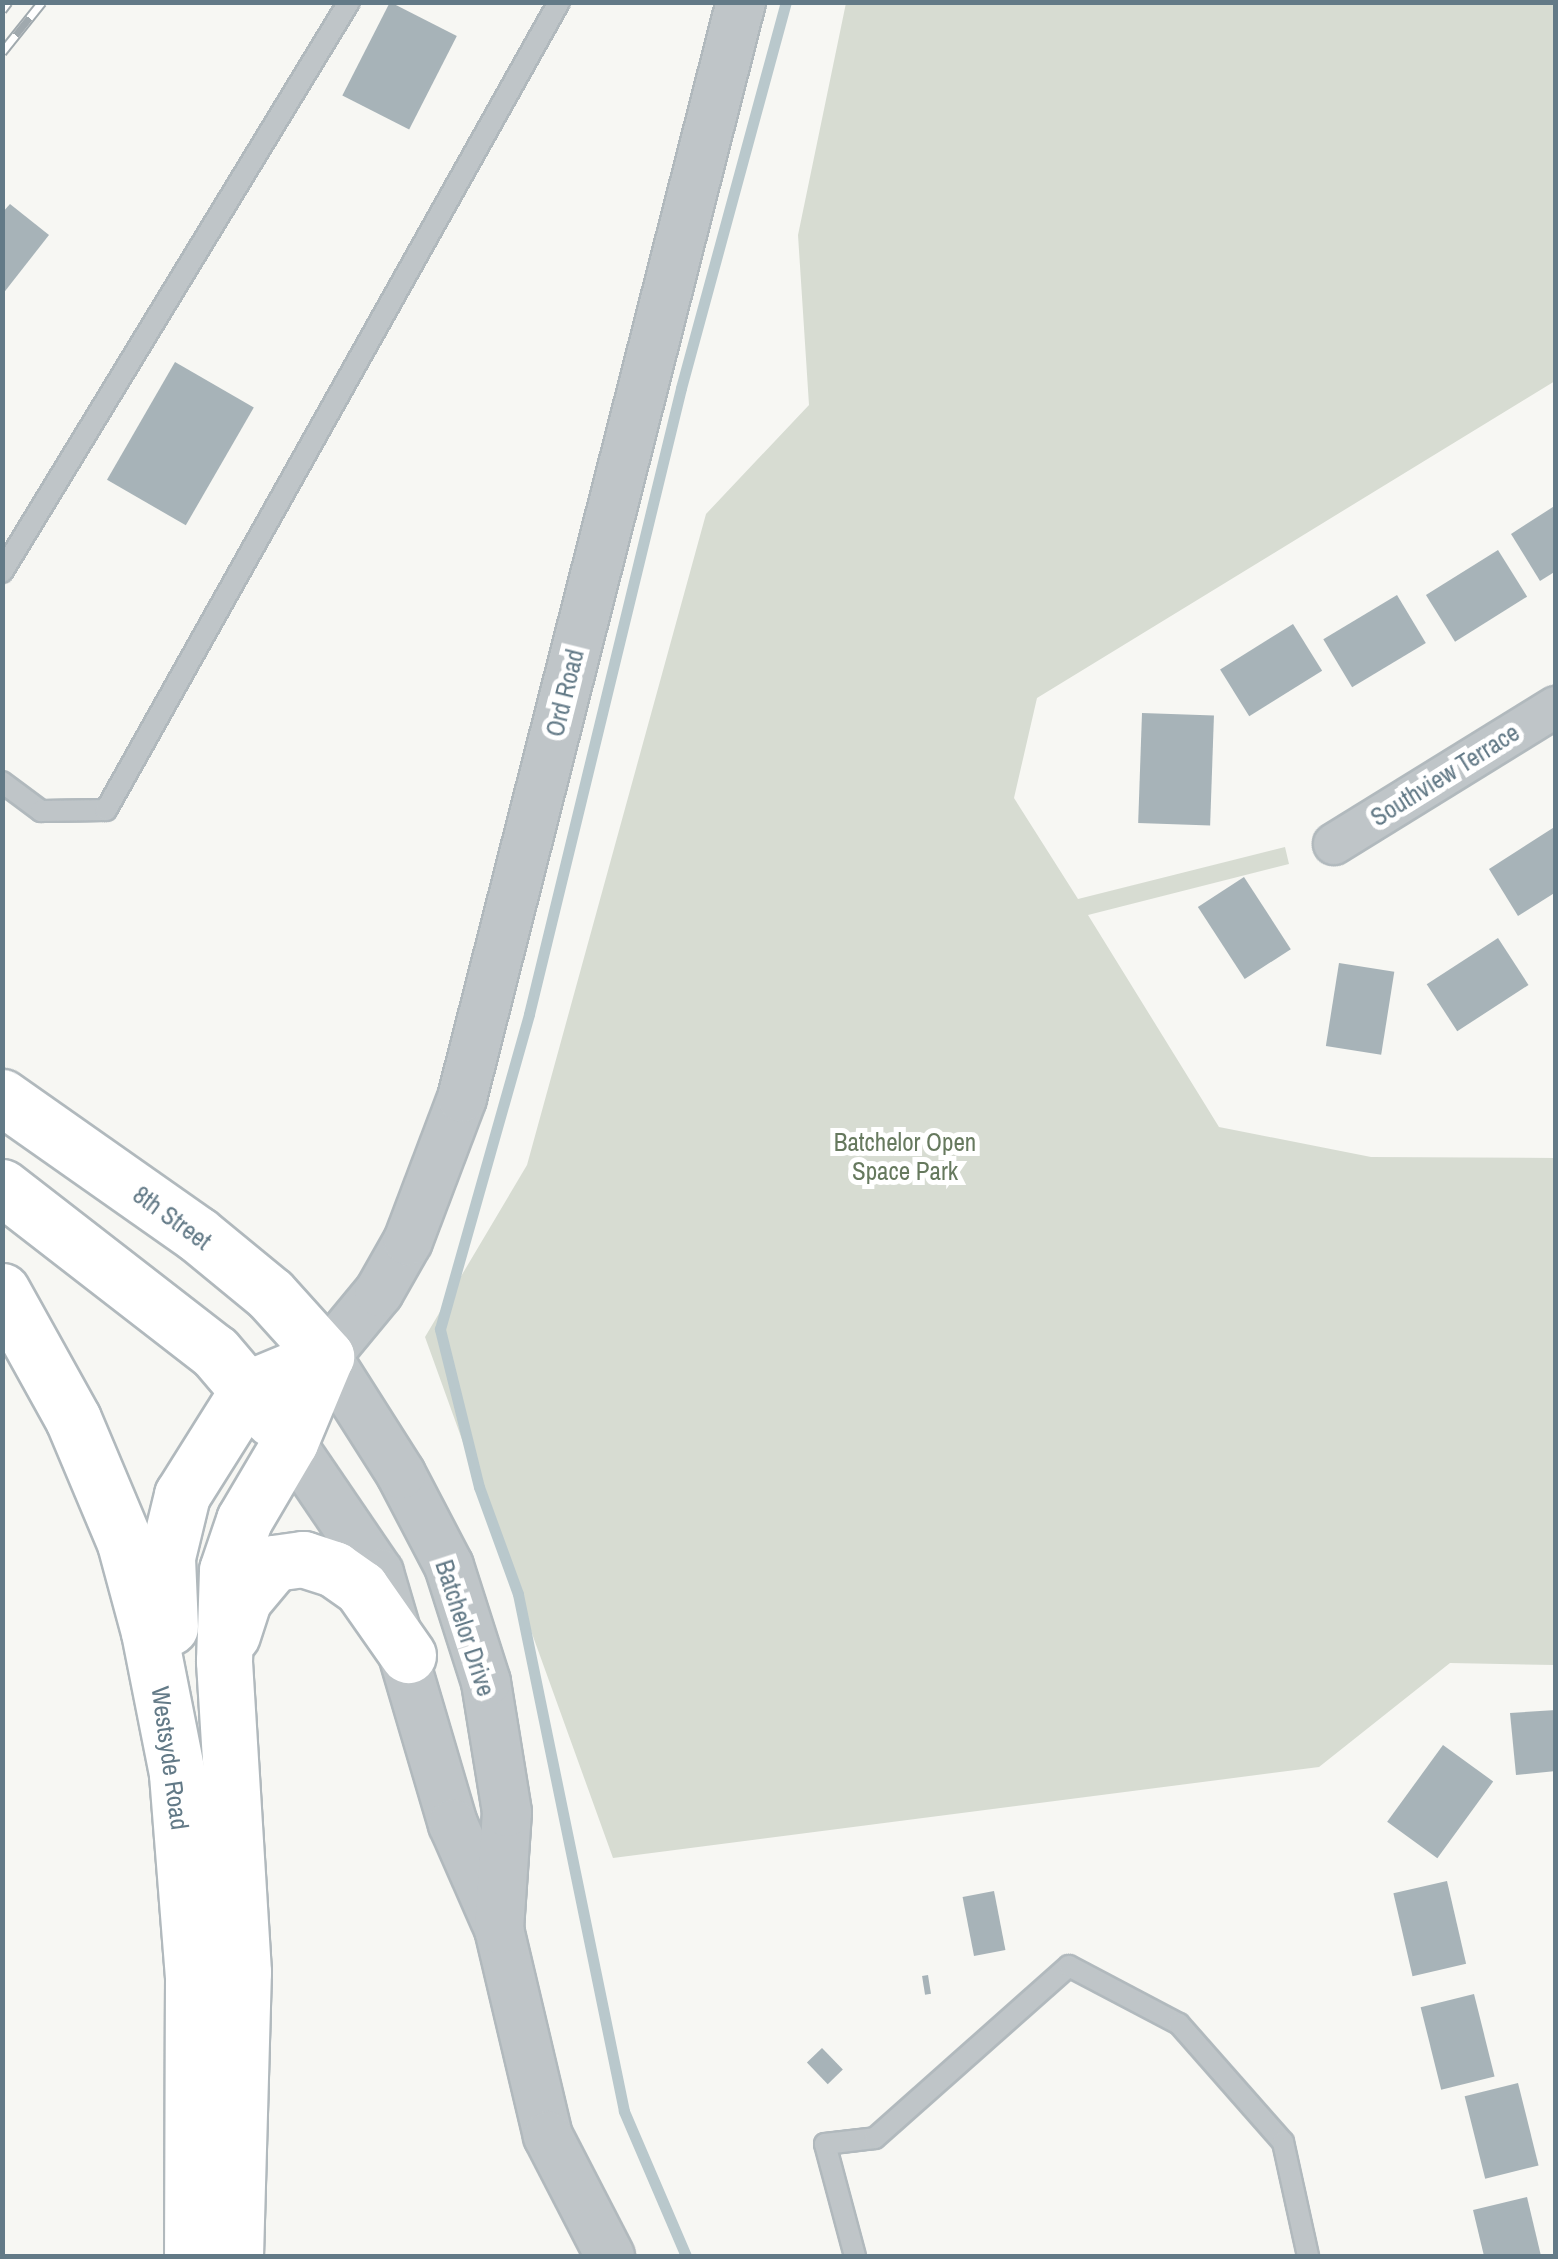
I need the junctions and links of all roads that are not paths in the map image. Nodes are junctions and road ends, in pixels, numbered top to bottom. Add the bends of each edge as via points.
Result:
1 (349, 2) edge
2 (559, 2) edge
3 (741, 2) edge
4 (2, 572) edge
5 (1556, 707) edge
6 (2, 782) edge
7 (1334, 844) dead end
8 (2, 1097) edge
9 (2, 1187) edge
10 (2, 1292) edge
11 (326, 1356) junction
12 (248, 1388) junction
13 (290, 1442) junction
14 (408, 1655) junction
15 (224, 1661) junction
16 (177, 1774) junction
17 (499, 1930) junction
18 (192, 2256) edge
19 (235, 2256) edge
20 (610, 2256) edge
21 (855, 2256) edge
22 (1308, 2256) edge

1 - 4 lane
2 - 6 lane via 106,810 42,811
3 - 11 street, Ord Road via 462,1098 408,1240 379,1292
5 - 7 street, Southview Terrace
8 - 11 main road, 8th Street via 197,1234 270,1294
9 - 12 main road via 144,1290
10 - 16 main road, Westsyde Road via 73,1419 125,1542
11 - 12 main road
11 - 13 main road
11 - 17 street, Batchelor Drive via 401,1474 449,1566 486,1682 507,1812
12 - 13 main road, Batchelor Drive
12 - 16 main road via 182,1495 167,1557
13 - 14 street, Batchelor Drive via 378,1573
13 - 15 main road via 244,1520 227,1570
14 - 15 main road via 362,1588 334,1569 303,1560 274,1563 244,1599
14 - 17 street, Batchelor Drive via 453,1824
15 - 19 main road via 243,1972
16 - 18 main road, Westsyde Road via 193,1977
17 - 20 street, Batchelor Drive via 548,2136
21 - 22 lane via 825,2144 875,2138 1069,1966 1180,2024 1283,2142

